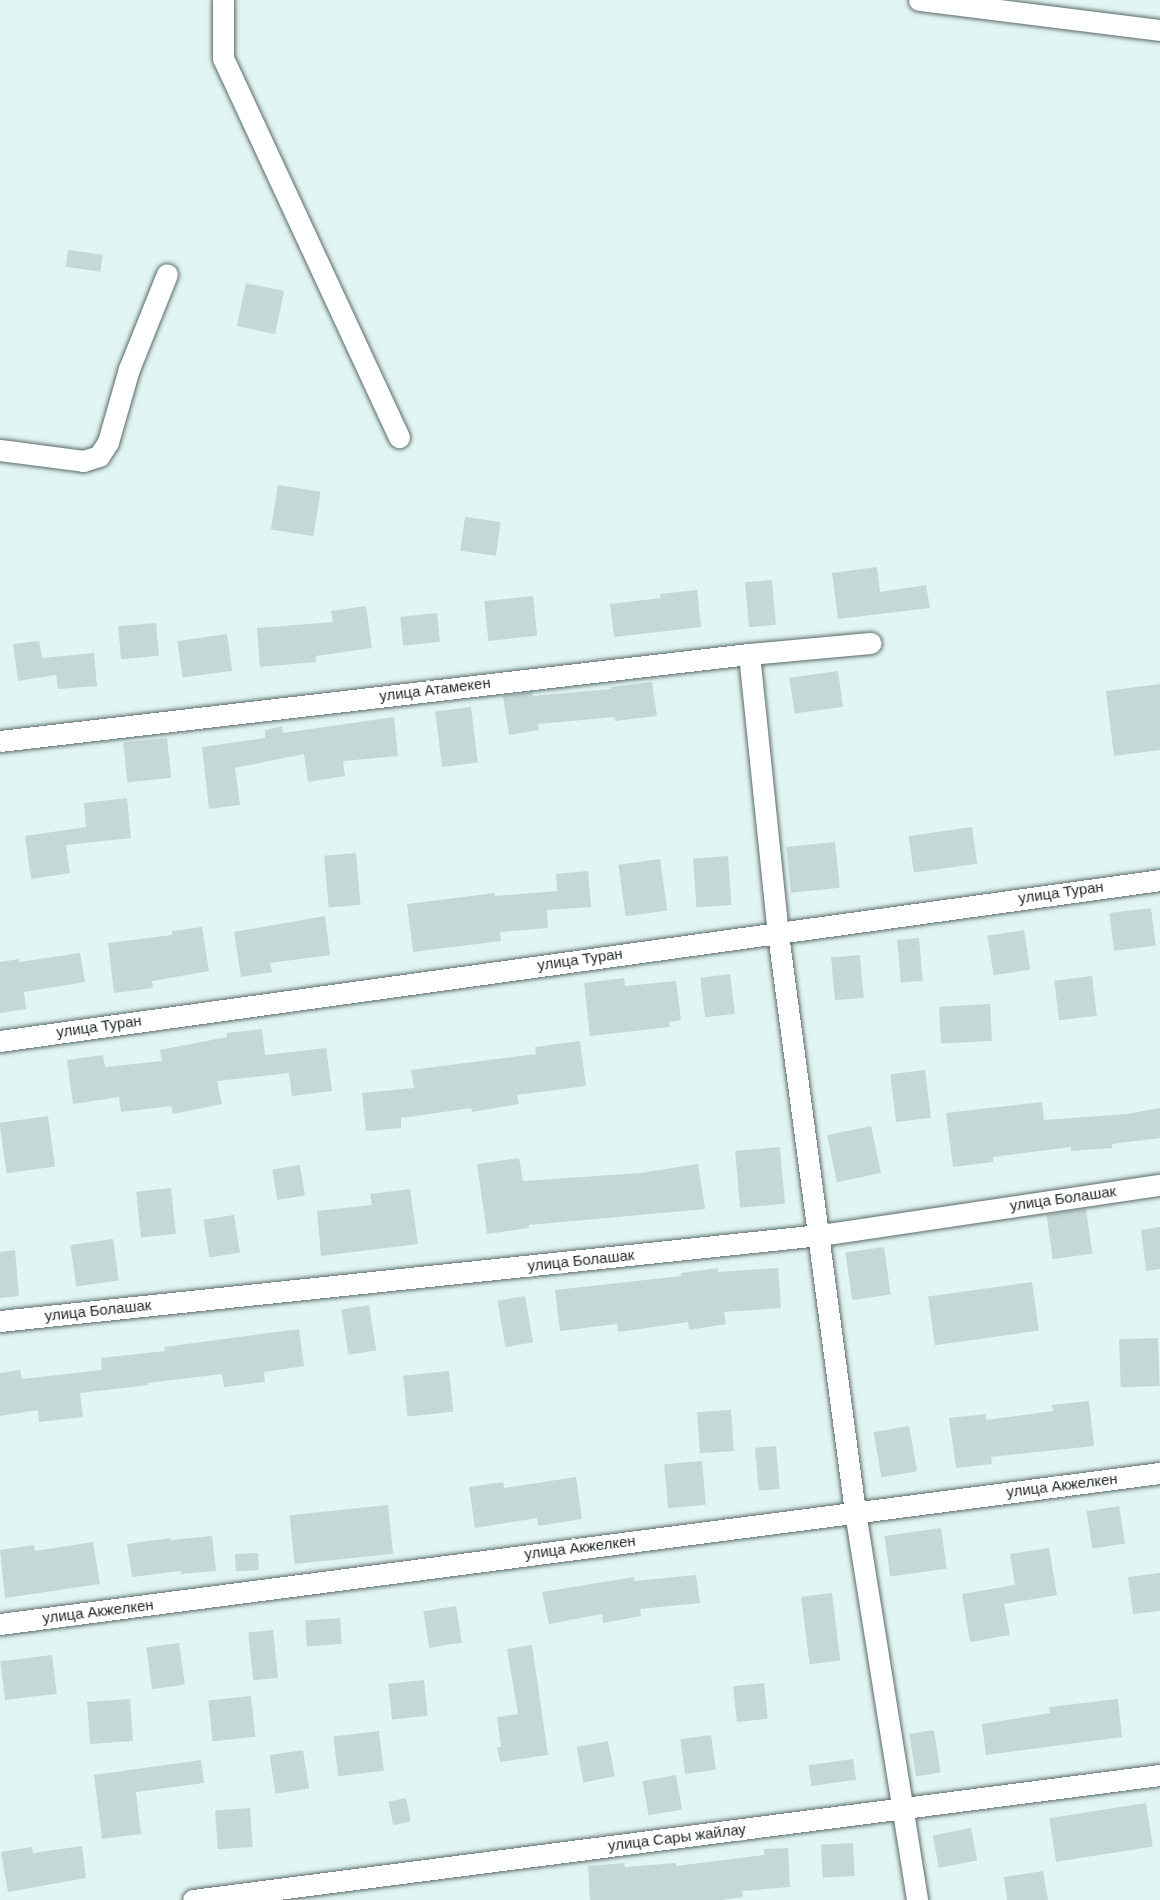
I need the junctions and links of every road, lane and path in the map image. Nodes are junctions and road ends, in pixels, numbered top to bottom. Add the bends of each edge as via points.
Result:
1 (223, 0) edge
2 (919, 0) edge
3 (1160, 30) edge
4 (167, 274) dead end
5 (399, 437) dead end
6 (0, 450) edge
7 (871, 644) dead end
8 (749, 654) junction
9 (0, 741) edge
10 (1160, 880) edge
11 (778, 934) junction
12 (0, 1041) edge
13 (1160, 1185) edge
14 (820, 1235) junction
15 (0, 1321) edge
16 (1160, 1473) edge
17 (855, 1512) junction
18 (0, 1624) edge
19 (1160, 1775) edge
20 (902, 1810) junction
21 (193, 1900) edge
22 (917, 1900) edge

1 - 5 street via 223,58
2 - 3 street
4 - 6 street via 129,369 108,442 99,456 83,461
7 - 8 street, улица Атамекен
8 - 9 street, улица Атамекен
8 - 11 street
10 - 11 street, улица Туран
11 - 12 street, улица Туран
11 - 14 street
13 - 14 street, улица Болашак
14 - 15 street, улица Болашак
14 - 17 street
16 - 17 street, улица Акжелкен
17 - 18 street, улица Акжелкен
17 - 20 street
19 - 20 street, улица Сары жайлау
20 - 21 street, улица Сары жайлау
20 - 22 street

